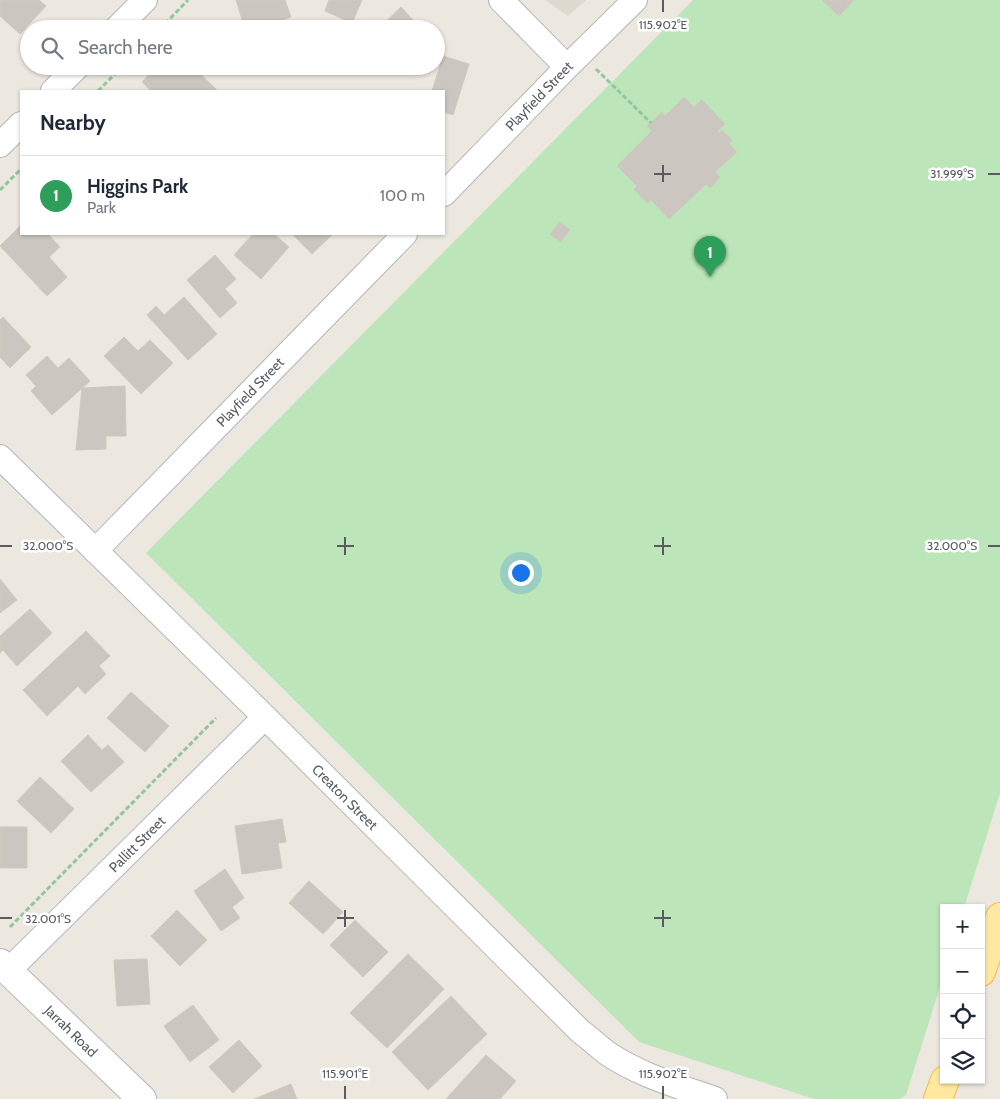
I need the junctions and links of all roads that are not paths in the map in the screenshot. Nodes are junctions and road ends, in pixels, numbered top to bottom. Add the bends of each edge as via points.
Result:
1 (145, 0) edge
2 (501, 0) edge
3 (635, 0) edge
4 (125, 20) edge
5 (568, 67) junction
6 (69, 75) edge
7 (55, 90) edge
8 (20, 125) edge
9 (0, 145) edge
10 (445, 193) edge
11 (404, 235) edge
12 (0, 457) edge
13 (95, 551) junction
14 (265, 717) junction
15 (1000, 917) edge
16 (985, 960) edge
17 (4, 967) edge
18 (944, 1084) edge
19 (142, 1099) edge
20 (715, 1099) edge
21 (938, 1099) edge

1 - 4 street
2 - 5 street
3 - 5 street, Playfield Street
5 - 10 street, Playfield Street
6 - 7 street
8 - 9 street
11 - 13 street, Playfield Street
12 - 13 street, Creaton Street
13 - 14 street, Creaton Street
14 - 17 street, Pallitt Street
14 - 20 street, Creaton Street via 580,1031 608,1054 634,1068
15 - 16 main road
17 - 19 street, Jarrah Road
18 - 21 main road

